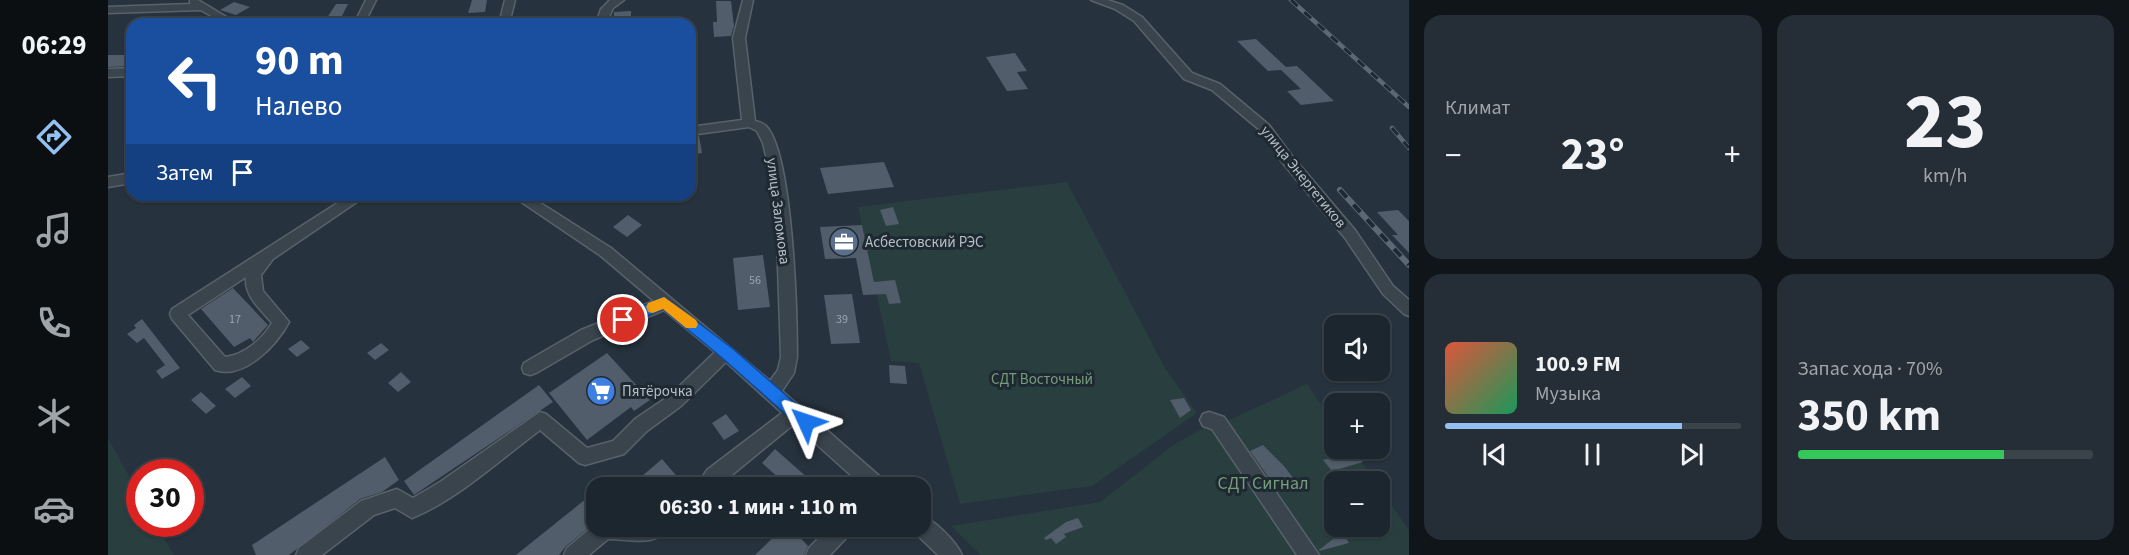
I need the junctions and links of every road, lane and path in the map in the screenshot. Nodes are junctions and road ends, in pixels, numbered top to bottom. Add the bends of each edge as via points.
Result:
1 (191, 0) edge
2 (371, 0) edge
3 (510, 0) edge
4 (619, 0) edge
5 (748, 0) edge
6 (1096, 0) edge
7 (201, 7) junction
8 (108, 10) edge
9 (222, 18) edge
10 (362, 18) edge
11 (506, 18) edge
12 (603, 18) edge
13 (126, 72) edge
14 (108, 73) edge
15 (749, 123) junction
16 (696, 130) edge
17 (126, 179) edge
18 (108, 182) edge
19 (351, 201) edge
20 (527, 201) edge
21 (268, 255) junction
22 (664, 303) junction
23 (1409, 310) edge
24 (726, 352) junction
25 (530, 368) dead end
26 (772, 392) junction
27 (796, 412) junction
28 (1209, 420) dead end
29 (712, 477) edge
30 (867, 477) edge
31 (931, 535) edge
32 (595, 537) edge
33 (833, 537) edge
34 (306, 555) edge
35 (574, 555) edge
36 (816, 555) edge
37 (952, 555) edge
38 (1309, 555) edge

1 - 7 street
2 - 10 street
3 - 11 street
4 - 12 street via 612,2
5 - 15 street via 739,38
6 - 23 street, улица Энергетиков via 1119,7 1138,19 1188,76 1216,87 1265,128 1350,234 1388,290
7 - 8 street
7 - 9 street
13 - 14 street
15 - 16 street
15 - 26 street, улица Заломова via 762,129 767,140 775,165 784,231 789,357 786,373
17 - 18 street
19 - 21 street
20 - 22 street via 606,252
21 - 21 street via 254,275 254,286 281,322 277,332 243,360 221,366 178,314
22 - 24 street
22 - 25 street via 587,335
24 - 26 street
24 - 34 street via 618,448 585,457 540,420 447,488 412,508 397,498 368,508
26 - 27 street
27 - 29 street
27 - 30 street
28 - 38 street via 1218,423
31 - 37 street
32 - 35 street
33 - 36 street

